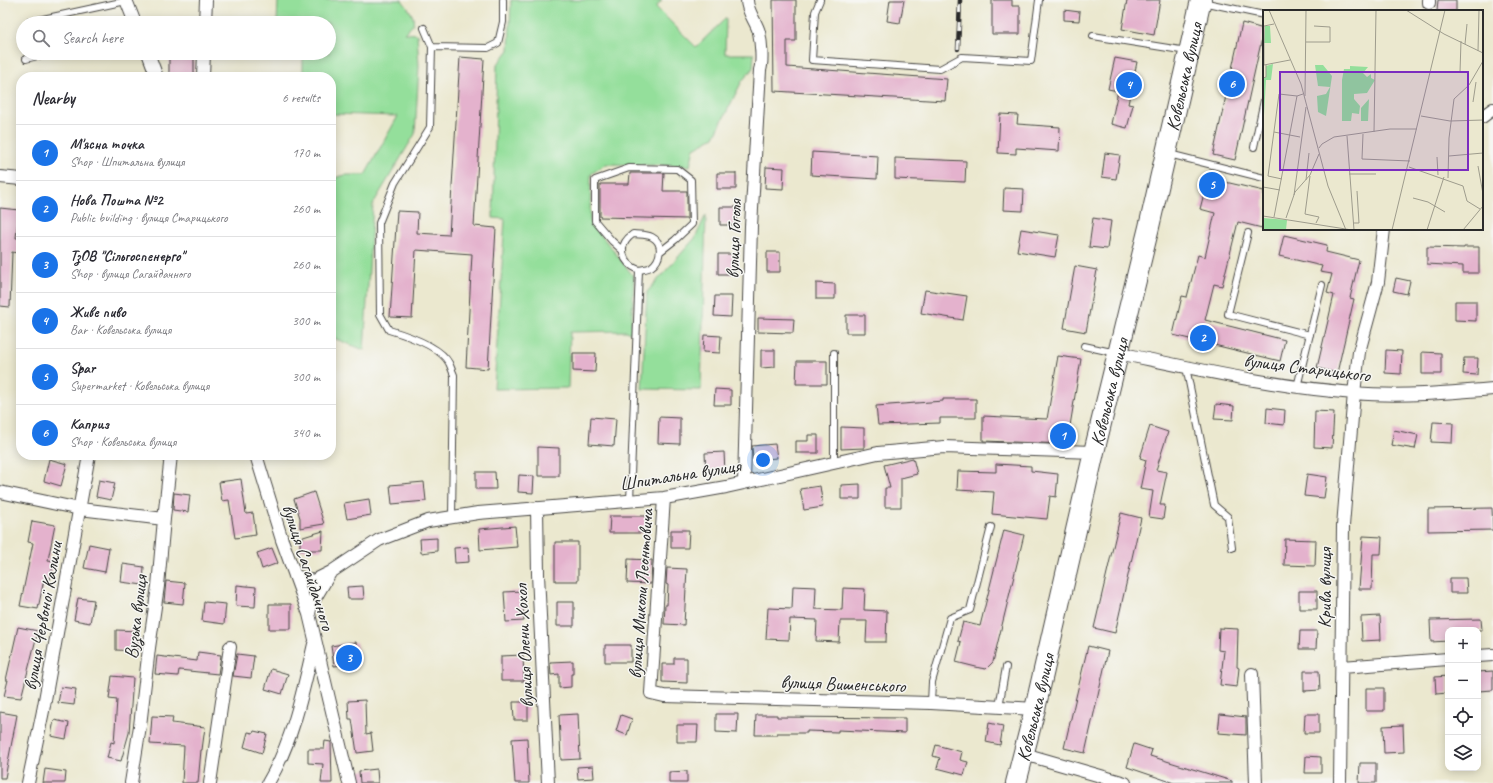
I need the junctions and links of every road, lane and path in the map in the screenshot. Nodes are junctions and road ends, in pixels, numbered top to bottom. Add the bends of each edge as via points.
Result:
1 (206, 0) edge
2 (503, 0) edge
3 (747, 0) edge
4 (820, 0) edge
5 (1039, 0) edge
6 (1231, 0) edge
7 (126, 1) edge
8 (1201, 1) edge
9 (1229, 7) junction
10 (1263, 15) edge
11 (57, 16) edge
12 (132, 16) edge
13 (205, 16) edge
14 (424, 28) dead end
15 (1093, 36) dead end
16 (432, 47) junction
17 (1189, 51) junction
18 (151, 60) edge
19 (204, 60) edge
20 (155, 72) edge
21 (203, 72) edge
22 (1493, 109) edge
23 (1262, 115) edge
24 (1483, 116) edge
25 (1254, 147) dead end
26 (1165, 154) junction
27 (0, 177) edge
28 (1263, 178) edge
29 (16, 179) edge
30 (1384, 230) edge
31 (1248, 233) dead end
32 (623, 251) junction
33 (660, 251) junction
34 (639, 270) junction
35 (1322, 285) dead end
36 (1310, 335) junction
37 (1084, 346) dead end
38 (834, 352) dead end
39 (1118, 353) junction
40 (1186, 367) junction
41 (1297, 386) junction
42 (1493, 389) edge
43 (1354, 393) junction
44 (1094, 452) junction
45 (88, 460) edge
46 (170, 460) edge
47 (258, 460) edge
48 (834, 463) junction
49 (744, 483) junction
50 (0, 492) edge
51 (664, 498) junction
52 (630, 501) junction
53 (537, 508) junction
54 (80, 509) junction
55 (452, 517) junction
56 (164, 519) junction
57 (991, 527) dead end
58 (1232, 548) dead end
59 (331, 572) junction
60 (295, 576) junction
61 (309, 614) junction
62 (315, 642) junction
63 (230, 647) dead end
64 (1493, 655) edge
65 (1481, 656) edge
66 (1445, 659) edge
67 (1006, 667) dead end
68 (1342, 667) junction
69 (1252, 674) dead end
70 (651, 693) joint
71 (931, 703) junction
72 (999, 707) junction
73 (1035, 709) junction
74 (1024, 754) junction
75 (28, 783) edge
76 (131, 783) edge
77 (210, 783) edge
78 (268, 783) edge
79 (349, 783) edge
80 (548, 783) edge
81 (1016, 783) edge
82 (1125, 783) edge
83 (1256, 783) edge
84 (1340, 783) edge

1 - 13 street
2 - 16 lane via 503,22 498,43 488,48
3 - 49 street, вулиця Гоголя via 747,6 759,32 762,64 751,226
4 - 5 lane via 815,12 812,60 940,69 962,58 1031,61
6 - 9 lane
7 - 11 lane
7 - 12 street
8 - 9 lane
8 - 17 main road, Ковельська вулиця
9 - 10 lane
14 - 16 lane
15 - 17 lane
16 - 55 lane via 430,127 395,182 379,223 380,314 389,330 419,340 440,354 449,362 454,375
17 - 26 main road, Ковельська вулиця
18 - 20 street
19 - 21 street
22 - 24 street
23 - 25 lane
26 - 28 lane
26 - 39 main road, Ковельська вулиця
27 - 29 street
30 - 43 street, Крива вулиця via 1378,282 1359,352
31 - 36 lane via 1228,314
32 - 33 lane via 624,244 633,234 653,237
32 - 33 lane via 595,221 595,180 630,168 676,169 691,180 692,224
32 - 34 lane via 628,264
33 - 34 lane via 658,261 651,267
34 - 52 lane
35 - 36 lane
36 - 41 lane
37 - 39 lane
38 - 48 lane
39 - 40 street, вулиця Старицького
39 - 44 main road, Ковельська вулиця
40 - 41 street, вулиця Старицького
40 - 58 lane via 1214,505 1228,517
41 - 43 street, вулиця Старицького
42 - 43 street, вулиця Старицького via 1423,394
43 - 68 street, Крива вулиця via 1343,526
44 - 48 street, Шпитальна вулиця via 944,447 878,453
44 - 73 main road, Ковельська вулиця
45 - 54 street, вулиця Червоної Калини
46 - 56 street, Вузька вулиця
47 - 60 street, вулиця Сагайдачного
48 - 49 street, Шпитальна вулиця
49 - 51 street, Шпитальна вулиця
50 - 54 street
51 - 52 street, Шпитальна вулиця
51 - 70 street, вулиця Миколи Леонтовича
52 - 53 street, Шпитальна вулиця
53 - 55 street, Шпитальна вулиця
53 - 80 street, вулиця Олени Хохол
54 - 56 street
54 - 75 street, вулиця Червоної Калини
55 - 59 street, Шпитальна вулиця via 428,521 379,540
56 - 76 street, Вузька вулиця via 158,586
57 - 71 lane via 970,610 950,618 932,682
59 - 60 street via 313,581
59 - 61 street, Шпитальна вулиця via 311,604
60 - 61 street, вулиця Сагайдачного
61 - 62 street, вулиця Сагайдачного
62 - 78 street via 289,738
62 - 79 street, вулиця Сагайдачного
63 - 77 street
64 - 65 street
66 - 68 street
67 - 72 lane
68 - 84 street, Крива вулиця
69 - 83 street
70 - 71 street, вулиця Вишенського via 672,696
71 - 72 street, вулиця Вишенського
72 - 73 street, вулиця Вишенського
73 - 74 main road, Ковельська вулиця
74 - 81 main road, Ковельська вулиця
74 - 82 street

